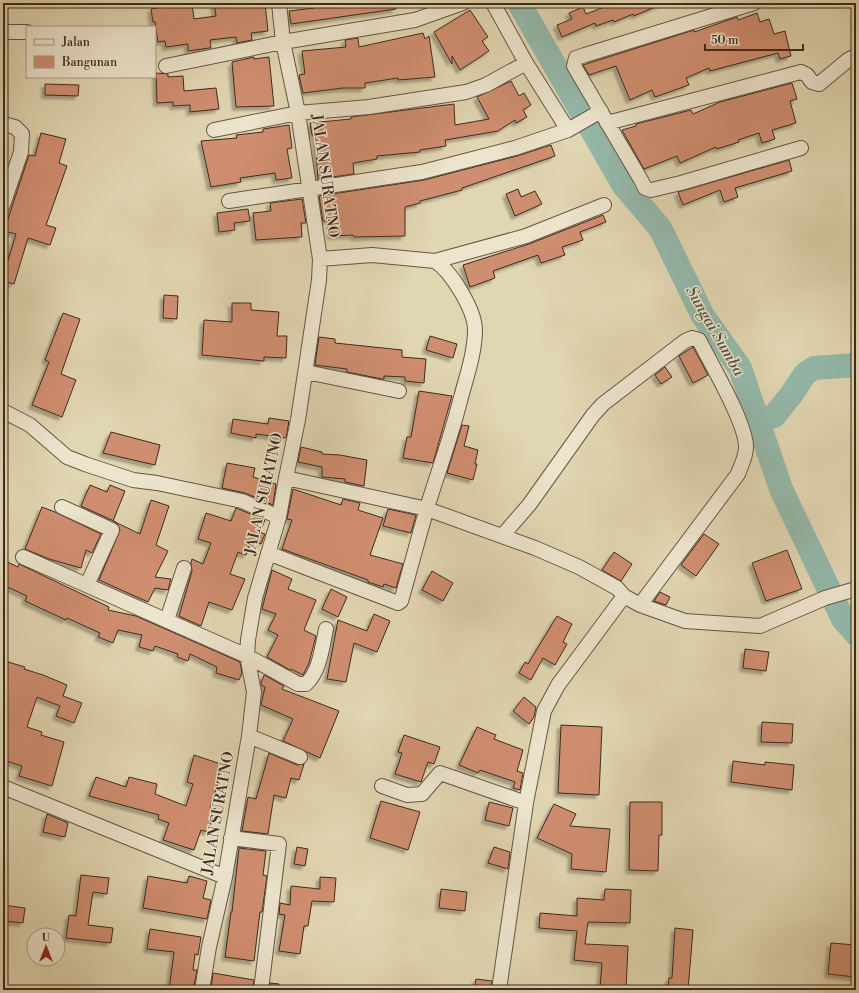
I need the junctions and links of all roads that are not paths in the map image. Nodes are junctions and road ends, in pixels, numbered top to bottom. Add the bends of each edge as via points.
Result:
1 (279, 3) edge
2 (463, 3) edge
3 (493, 3) edge
4 (754, 3) edge
5 (3, 32) edge
6 (26, 32) edge
7 (283, 42) junction
8 (856, 56) edge
9 (526, 63) junction
10 (166, 66) dead end
11 (298, 113) junction
12 (601, 116) junction
13 (3, 124) edge
14 (572, 128) junction
15 (214, 130) dead end
16 (801, 148) dead end
17 (308, 188) junction
18 (229, 201) dead end
19 (3, 204) edge
20 (604, 205) dead end
21 (320, 258) junction
22 (435, 261) junction
23 (306, 372) junction
24 (399, 391) dead end
25 (3, 411) edge
26 (286, 478) junction
27 (62, 507) dead end
28 (427, 509) junction
29 (278, 517) junction
30 (502, 536) junction
31 (268, 553) junction
32 (23, 557) dead end
33 (184, 568) dead end
34 (87, 585) junction
35 (856, 589) edge
36 (624, 596) junction
37 (640, 605) junction
38 (167, 620) junction
39 (326, 629) dead end
40 (247, 656) junction
41 (249, 736) junction
42 (300, 756) dead end
43 (382, 786) dead end
44 (3, 787) edge
45 (526, 803) junction
46 (231, 838) junction
47 (225, 876) junction
48 (202, 990) edge
49 (261, 990) edge
50 (500, 990) edge

1 - 7 street, JALAN SURATNO
2 - 7 street via 415,20
3 - 9 street
4 - 12 street via 576,58 574,66
5 - 6 street
7 - 10 street
7 - 11 street, JALAN SURATNO
8 - 12 street via 819,84 812,82 801,72
9 - 11 street via 486,85 466,92 369,108
9 - 14 street
11 - 15 street
11 - 17 street, JALAN SURATNO
12 - 14 street
12 - 16 street via 645,188 651,190
13 - 19 street via 15,127 22,134 21,152
14 - 17 street via 515,148 422,172
17 - 18 street
17 - 21 street, JALAN SURATNO
20 - 22 street via 526,236
21 - 22 street via 372,255
21 - 23 street, JALAN SURATNO
22 - 28 street via 443,266 465,300 473,317 475,329 474,346 453,426
23 - 24 street
23 - 26 street, JALAN SURATNO
25 - 29 street via 30,425 67,457 85,464 133,480 242,501
26 - 28 street
26 - 29 street, JALAN SURATNO
27 - 34 street via 112,530
28 - 30 street
28 - 31 street via 400,603
29 - 31 street, JALAN SURATNO
30 - 36 street via 580,567 617,588
30 - 37 street via 529,505 593,414 603,404 685,341 692,338 699,340 743,428 745,456 738,474
31 - 40 street, JALAN SURATNO via 255,598
32 - 34 street
33 - 38 street
34 - 38 street
35 - 37 street via 825,598 760,626 685,621
36 - 37 street
36 - 45 street via 558,685 544,711
38 - 40 street
39 - 40 street via 321,657 310,681 306,684 298,684
40 - 41 street, JALAN SURATNO via 254,692
41 - 42 street
41 - 46 street, JALAN SURATNO
43 - 45 street via 407,795 422,794 440,773
44 - 47 street
45 - 50 street
46 - 47 street, JALAN SURATNO
46 - 49 street via 279,844
47 - 48 street, JALAN SURATNO

